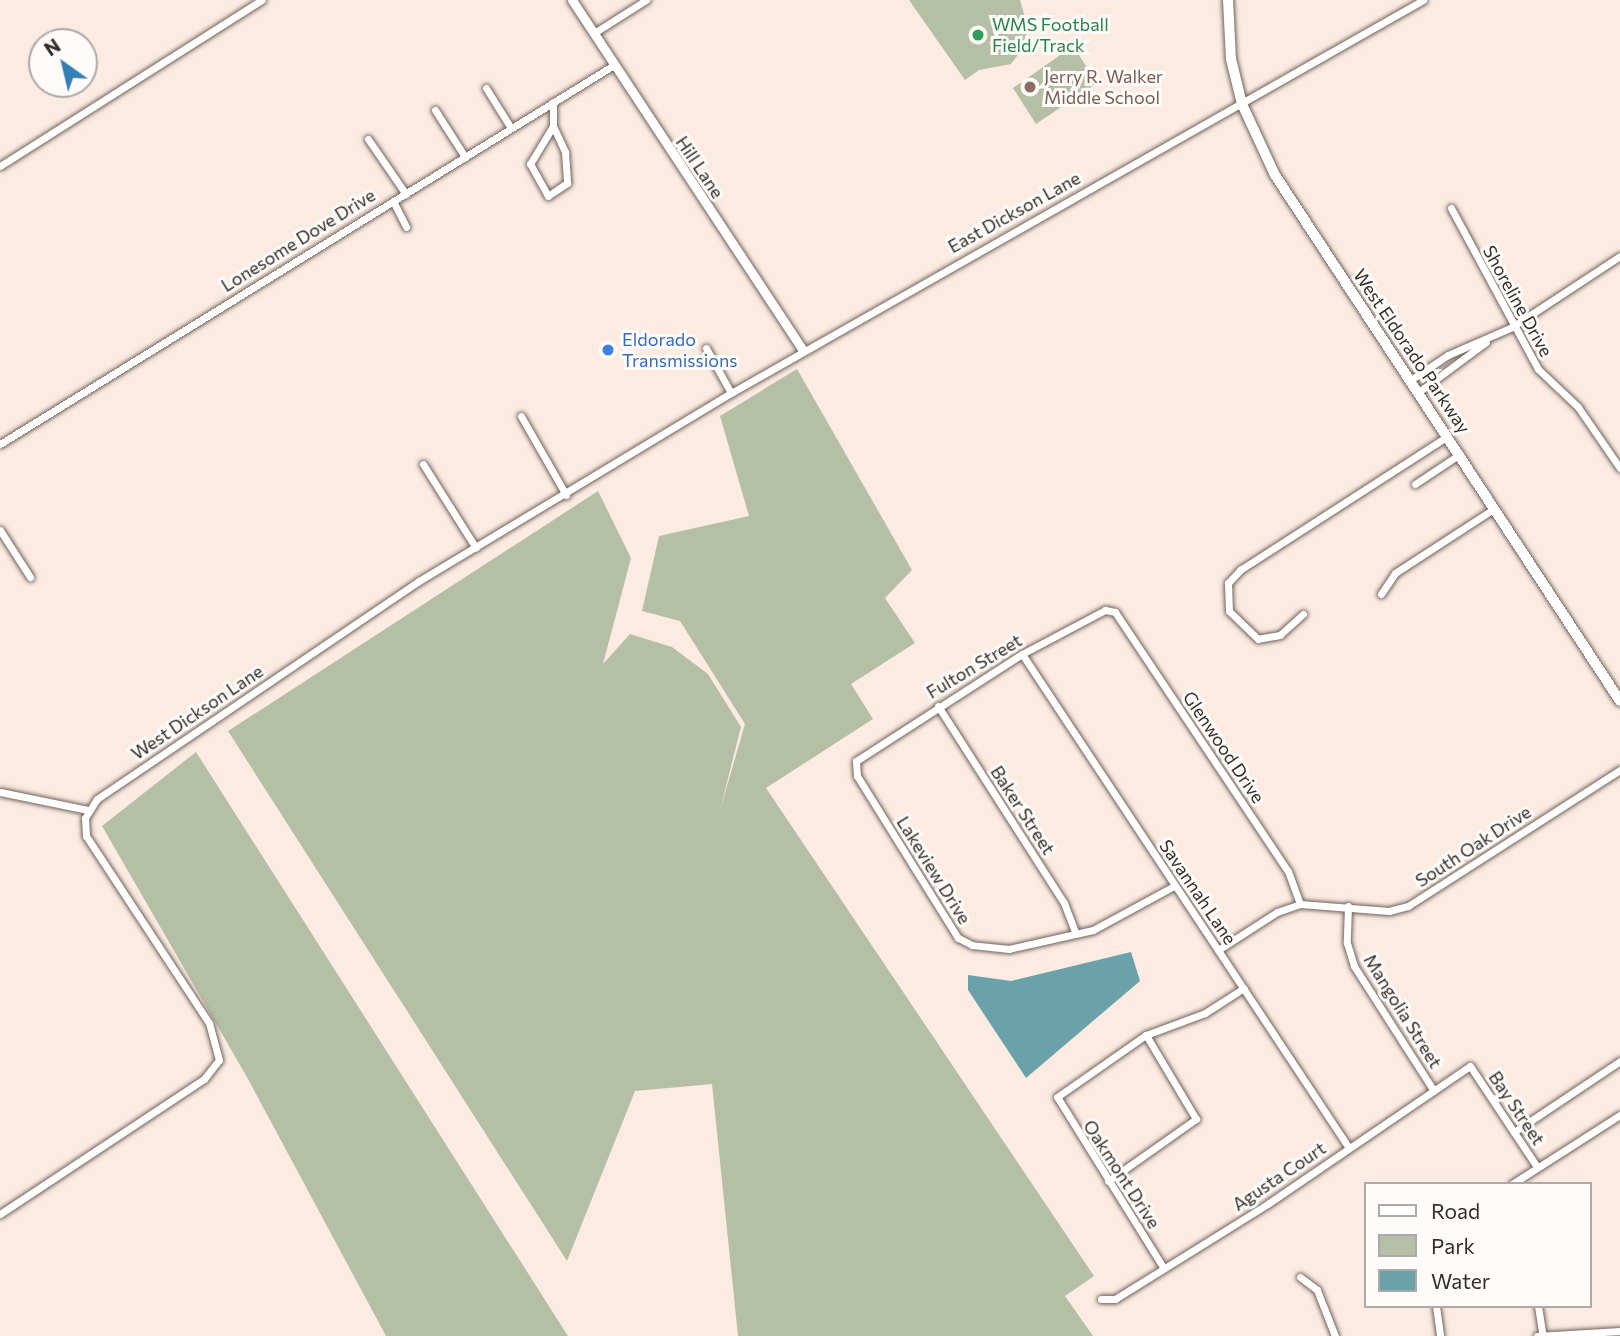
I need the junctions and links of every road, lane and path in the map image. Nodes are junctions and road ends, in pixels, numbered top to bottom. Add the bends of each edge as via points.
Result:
1 (261, 0) edge
2 (572, 0) edge
3 (646, 0) edge
4 (1228, 0) edge
5 (1423, 0) edge
6 (594, 33) junction
7 (614, 65) junction
8 (486, 88) dead end
9 (553, 102) junction
10 (1242, 104) junction
11 (435, 110) dead end
12 (553, 126) junction
13 (511, 128) junction
14 (368, 139) dead end
15 (465, 157) junction
16 (0, 166) edge
17 (406, 194) junction
18 (393, 201) junction
19 (1451, 208) dead end
20 (406, 227) dead end
21 (1620, 256) edge
22 (1512, 327) junction
23 (1487, 341) junction
24 (706, 348) dead end
25 (803, 351) junction
26 (1412, 379) junction
27 (1420, 391) junction
28 (731, 393) junction
29 (521, 416) dead end
30 (1448, 436) junction
31 (0, 444) edge
32 (1460, 454) junction
33 (423, 464) dead end
34 (1620, 468) edge
35 (1415, 484) dead end
36 (566, 495) junction
37 (1495, 508) junction
38 (0, 530) edge
39 (477, 548) junction
40 (30, 577) dead end
41 (1381, 594) dead end
42 (1115, 612) joint
43 (1303, 614) dead end
44 (1022, 654) junction
45 (1620, 701) edge
46 (938, 706) junction
47 (856, 761) joint
48 (1620, 770) edge
49 (0, 792) edge
50 (88, 810) junction
51 (1174, 886) junction
52 (1300, 904) junction
53 (1348, 906) junction
54 (1076, 934) junction
55 (1218, 950) junction
56 (1244, 988) junction
57 (1146, 1035) junction
58 (1620, 1061) edge
59 (1470, 1066) joint
60 (1434, 1091) junction
61 (1620, 1115) edge
62 (1514, 1132) junction
63 (1349, 1148) junction
64 (1537, 1167) junction
65 (1108, 1181) junction
66 (1515, 1182) edge
67 (0, 1214) edge
68 (1163, 1266) junction
69 (1300, 1277) dead end
70 (1101, 1300) dead end
71 (1436, 1308) edge
72 (1538, 1308) edge
73 (1620, 1331) edge
74 (1335, 1336) edge
75 (1440, 1336) edge
76 (1541, 1336) edge

1 - 16 street
2 - 6 street, Hill Lane
3 - 6 street
4 - 10 main road, West Eldorado Parkway via 1231,59
5 - 10 street, East Dickson Lane
6 - 7 street, Hill Lane
7 - 9 street, Lonesome Dove Drive
7 - 25 street, Hill Lane
8 - 13 street
9 - 12 street
9 - 13 street, Lonesome Dove Drive
10 - 25 street, East Dickson Lane
10 - 26 main road, West Eldorado Parkway via 1275,175
11 - 15 street
12 - 12 street via 567,167 567,183 553,197 544,192 530,164
13 - 15 street, Lonesome Dove Drive
14 - 17 street
15 - 17 street, Lonesome Dove Drive
17 - 18 street, Lonesome Dove Drive
18 - 20 street
18 - 31 street, Lonesome Dove Drive
19 - 22 street, Shoreline Drive
21 - 22 street
22 - 23 street
22 - 34 street, Shoreline Drive via 1538,369 1578,407
23 - 26 street via 1460,349
23 - 27 street
24 - 28 street
25 - 28 street, West Dickson Lane
26 - 27 main road, West Eldorado Parkway
27 - 30 main road, West Eldorado Parkway
28 - 36 street, West Dickson Lane
29 - 36 street
30 - 32 main road, West Eldorado Parkway
30 - 43 street via 1228,583 1229,611 1258,639 1280,635
32 - 35 street
32 - 37 main road, West Eldorado Parkway
33 - 39 street
36 - 39 street, West Dickson Lane
37 - 41 street via 1395,573
37 - 45 main road, West Eldorado Parkway
38 - 40 street
39 - 50 street, West Dickson Lane via 333,638 117,784
42 - 44 street, Fulton Street via 1105,610
42 - 52 street, Glenwood Drive via 1288,871
44 - 46 street, Fulton Street
44 - 51 street, Savannah Lane
46 - 47 street, Fulton Street
46 - 54 street, Baker Street via 1064,903
47 - 54 street, Lakeview Drive via 857,776 958,939 1009,949
48 - 53 street, South Oak Drive via 1408,906 1389,911
49 - 50 street
50 - 67 street via 83,828 93,851 209,1023 219,1060 204,1079
51 - 54 street, Lakeview Drive via 1122,919
51 - 55 street, Savannah Lane
52 - 53 street, South Oak Drive
52 - 55 street, South Oak Drive via 1277,912
53 - 60 street, Mangolia Street via 1346,943 1354,966
55 - 56 street, Savannah Lane
56 - 57 street via 1205,1013
56 - 63 street, Savannah Lane
57 - 65 street via 1196,1119
57 - 65 street, Oakmont Drive via 1057,1097
58 - 62 street
59 - 60 street, Agusta Court
59 - 62 street, Bay Street
60 - 63 street, Agusta Court
61 - 64 street
62 - 64 street, Bay Street
63 - 68 street, Agusta Court
64 - 66 street
65 - 68 street, Oakmont Drive
68 - 70 street, Agusta Court via 1115,1299
69 - 74 street via 1317,1290
71 - 75 street
72 - 76 street
73 - 76 street

